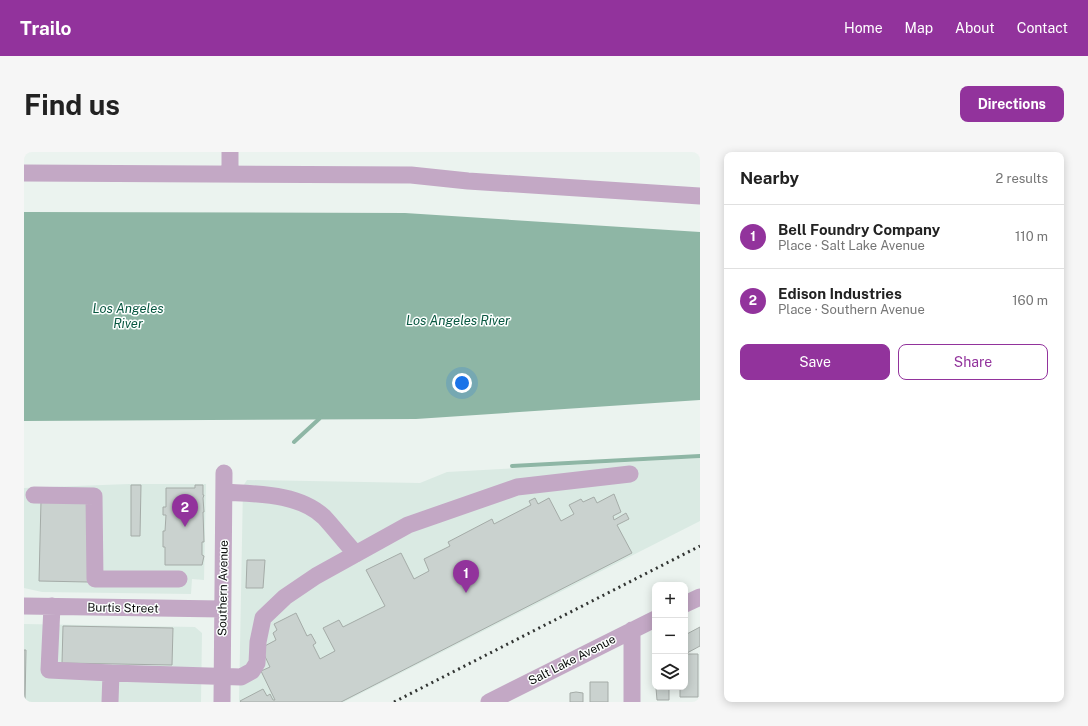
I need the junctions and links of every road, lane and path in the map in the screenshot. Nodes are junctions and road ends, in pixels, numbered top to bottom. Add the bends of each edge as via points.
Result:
1 (230, 152) edge
2 (24, 173) edge
3 (230, 174) junction
4 (700, 196) edge
5 (224, 473) dead end
6 (630, 474) dead end
7 (224, 492) junction
8 (34, 495) dead end
9 (356, 554) junction
10 (179, 580) dead end
11 (700, 597) edge
12 (688, 603) edge
13 (24, 606) edge
14 (52, 606) junction
15 (222, 609) junction
16 (652, 620) edge
17 (632, 630) junction
18 (111, 673) junction
19 (222, 676) junction
20 (110, 702) edge
21 (222, 702) edge
22 (489, 702) edge
23 (632, 702) edge

1 - 3 street
2 - 3 street
3 - 4 street via 411,174 468,182
5 - 7 street, Southern Avenue
6 - 9 street via 517,487 408,526
7 - 9 street via 264,494 295,500 322,516
7 - 15 street, Southern Avenue
8 - 10 street via 94,496 95,579
9 - 19 street via 285,597 264,618 258,642 257,663 252,671 241,677
11 - 12 street
13 - 14 street, Burtis Street
14 - 15 street, Burtis Street
14 - 18 street via 49,670
15 - 19 street, Southern Avenue
16 - 17 street, Salt Lake Avenue
17 - 22 street, Salt Lake Avenue
17 - 23 street
18 - 19 street
18 - 20 street
19 - 21 street, Southern Avenue

